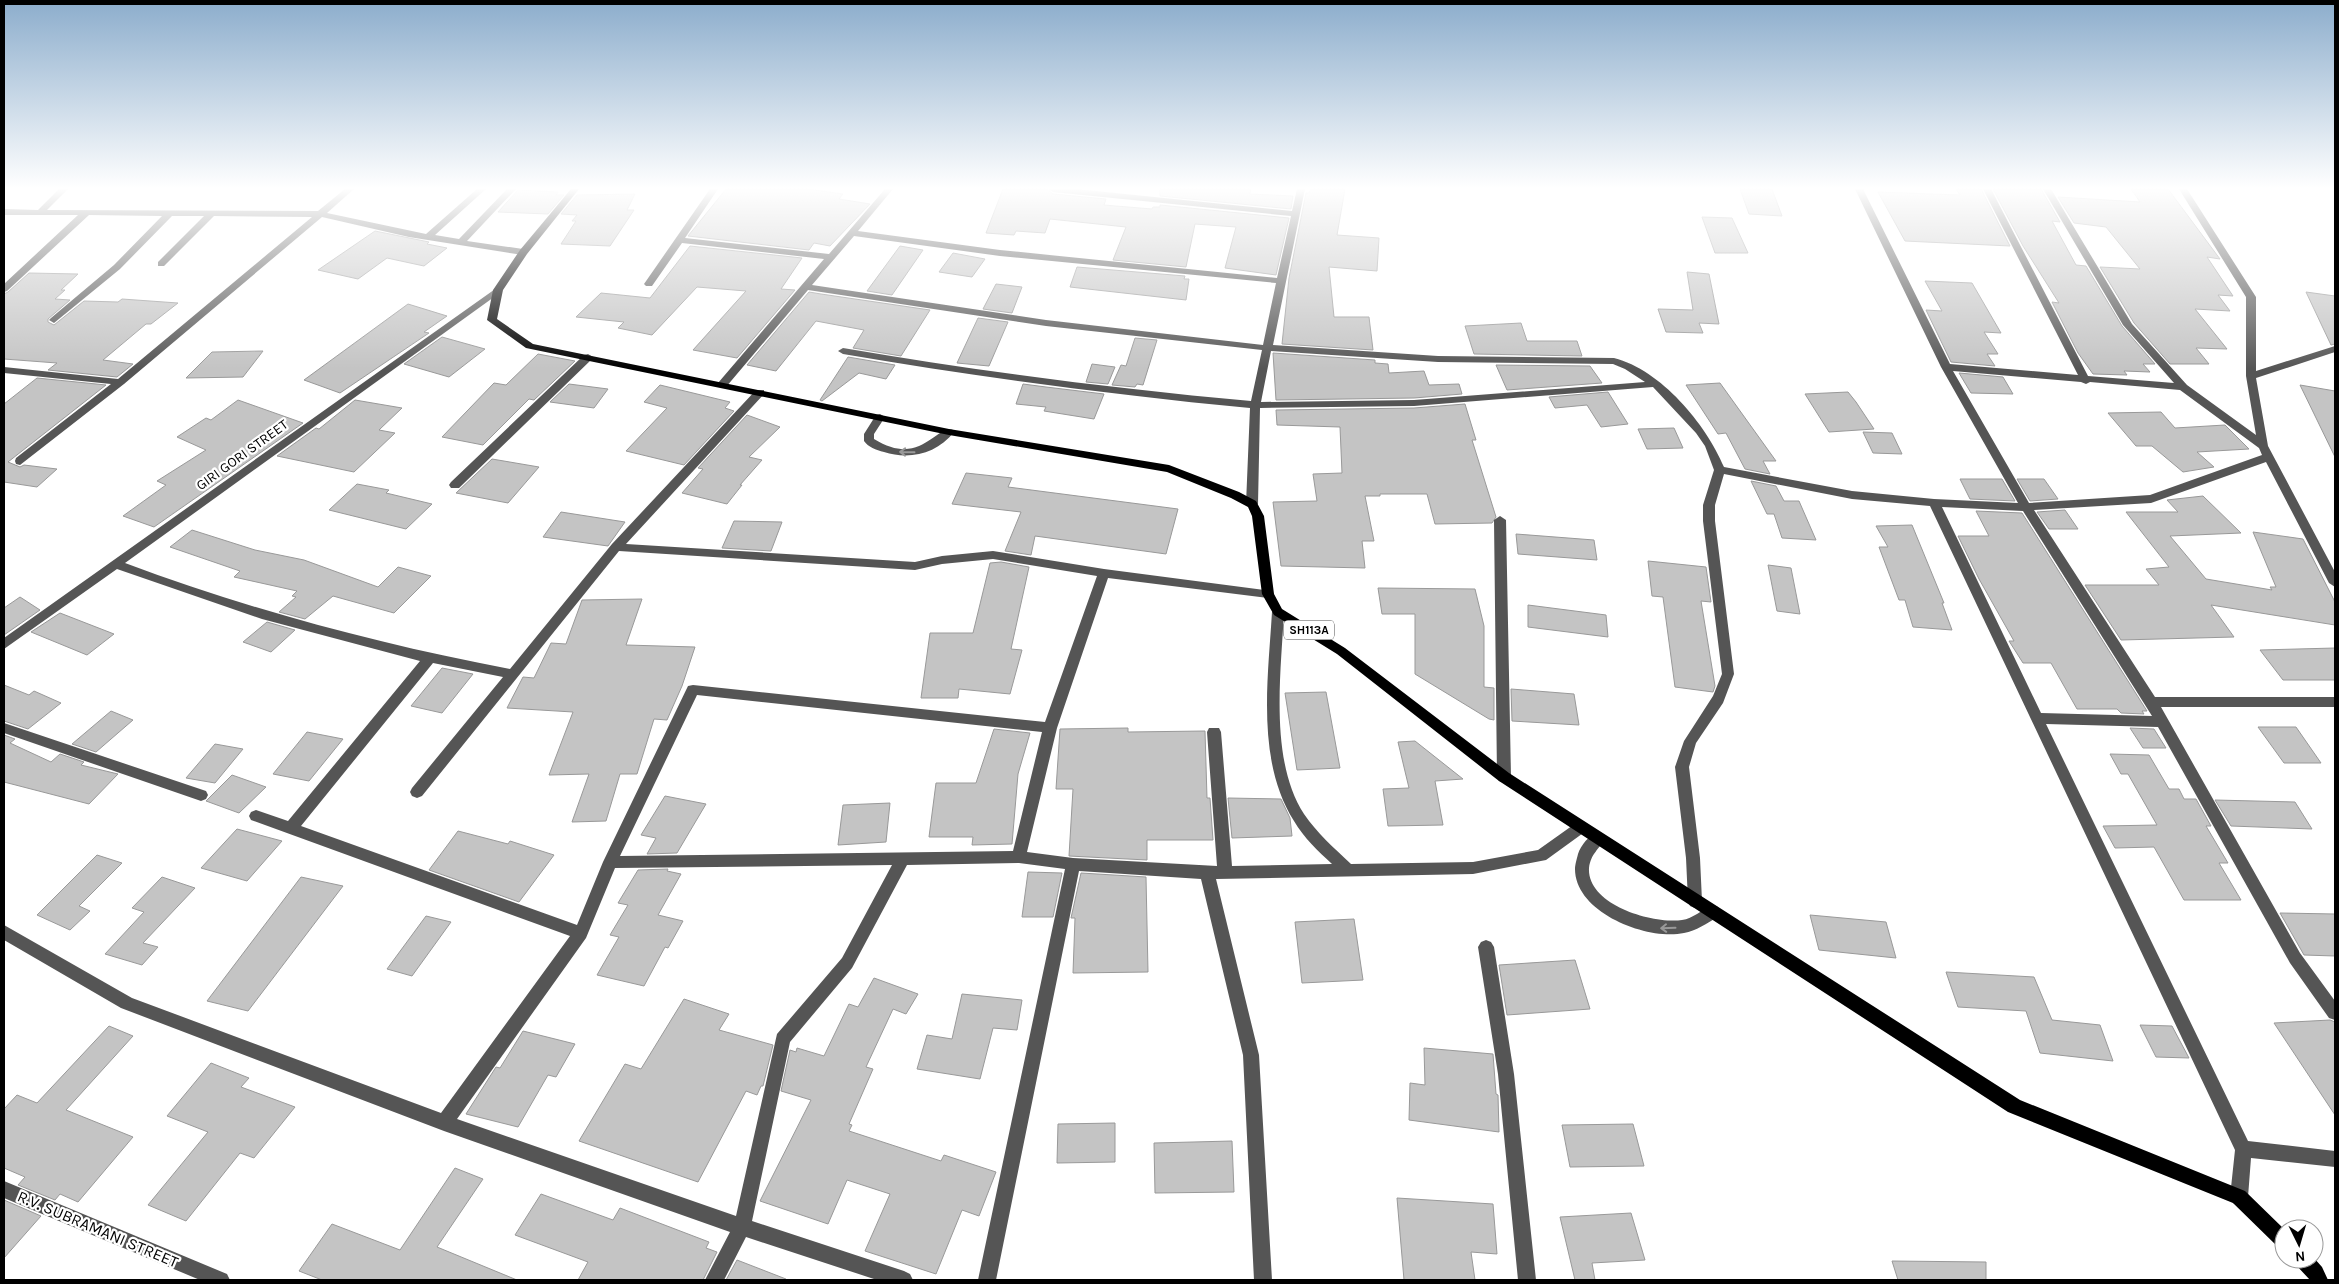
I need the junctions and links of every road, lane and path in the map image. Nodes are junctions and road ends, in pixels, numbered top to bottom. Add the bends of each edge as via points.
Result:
1 (47, 249) edge
2 (135, 249) edge
3 (175, 249) edge
4 (279, 249) edge
5 (504, 249) edge
6 (526, 249) edge
7 (673, 249) edge
8 (758, 249) edge
9 (837, 249) edge
10 (970, 249) edge
11 (1288, 249) edge
12 (1888, 249) edge
13 (2019, 249) edge
14 (2083, 249) edge
15 (2221, 249) edge
16 (523, 252) junction
17 (829, 257) junction
18 (160, 264) dead end
19 (1281, 281) junction
20 (649, 284) dead end
21 (805, 287) junction
22 (4, 289) edge
23 (498, 290) junction
24 (54, 320) dead end
25 (1267, 348) junction
26 (2335, 349) edge
27 (843, 351) dead end
28 (588, 358) junction
29 (1946, 367) junction
30 (4, 370) edge
31 (2251, 376) junction
32 (2086, 381) junction
33 (120, 382) junction
34 (1656, 384) junction
35 (722, 385) junction
36 (2183, 387) junction
37 (760, 392) junction
38 (1255, 406) junction
39 (880, 417) junction
40 (949, 432) junction
41 (2265, 451) junction
42 (20, 461) dead end
43 (1720, 470) junction
44 (455, 485) dead end
45 (1934, 503) junction
46 (1252, 504) junction
47 (2026, 507) junction
48 (1500, 520) dead end
49 (616, 547) junction
50 (116, 564) junction
51 (1104, 572) junction
52 (2335, 583) edge
53 (1268, 594) junction
54 (1278, 612) junction
55 (4, 644) edge
56 (429, 659) junction
57 (511, 674) junction
58 (2151, 702) junction
59 (2335, 702) edge
60 (2037, 718) junction
61 (2162, 722) junction
62 (4, 728) edge
63 (1050, 728) junction
64 (1214, 732) dead end
65 (1504, 777) junction
66 (417, 792) dead end
67 (201, 795) dead end
68 (256, 816) dead end
69 (1581, 827) junction
70 (291, 828) junction
71 (1598, 838) junction
72 (1019, 857) junction
73 (903, 859) junction
74 (610, 862) junction
75 (1073, 864) junction
76 (1347, 870) junction
77 (1225, 872) junction
78 (1207, 873) junction
79 (1695, 900) junction
80 (1713, 912) junction
81 (4, 932) edge
82 (580, 933) junction
83 (1486, 946) dead end
84 (2335, 1013) edge
85 (444, 1123) junction
86 (2243, 1149) junction
87 (2335, 1158) edge
88 (4, 1190) edge
89 (2239, 1197) junction
90 (742, 1227) junction
91 (2274, 1231) edge
92 (2312, 1269) edge
93 (221, 1280) edge
94 (714, 1280) edge
95 (904, 1280) edge
96 (987, 1280) edge
97 (1263, 1280) edge
98 (1527, 1280) edge
99 (2320, 1280) edge

1 - 22 street
2 - 24 street
3 - 18 street
4 - 33 street
5 - 16 street
6 - 16 main road
7 - 20 street
8 - 17 street
9 - 17 street
10 - 19 street
11 - 19 street
12 - 29 street
13 - 32 street
14 - 36 street via 2128,325
15 - 31 street via 2251,297
16 - 23 main road
17 - 21 street
19 - 25 street
21 - 25 street via 1046,323
21 - 35 street
23 - 28 main road via 492,320 530,346
23 - 50 street, GIRI GORI STREET
25 - 34 street via 1438,359 1614,361 1629,366
25 - 38 street
26 - 31 street
27 - 38 street via 949,370
28 - 35 main road
28 - 44 street
29 - 32 street
29 - 47 street
30 - 33 street
31 - 41 street
32 - 36 street
33 - 42 street
34 - 38 street via 1414,403
34 - 43 street via 1700,431
35 - 37 main road
36 - 41 street
37 - 39 main road
37 - 49 street
38 - 46 street
39 - 40 main road
40 -> 39 street via 925,450 889,450 869,441 869,434
40 - 46 main road via 1169,469
41 - 47 street via 2150,499
41 - 52 street
43 - 45 street via 1852,495
43 - 79 street via 1709,505 1709,522 1728,674 1724,691 1694,733 1682,767
45 - 47 street
45 - 60 street
46 - 53 main road, SH113A via 1258,516
47 - 58 street
48 - 65 street
49 - 51 street via 915,566 993,555
49 - 57 street
50 - 55 street, GIRI GORI STREET
50 - 56 street via 177,588 312,629
51 - 53 street
51 - 63 street
53 - 54 main road, SH113A
54 - 65 main road, SH113A via 1341,651
54 - 76 street via 1273,711 1281,770 1298,815
56 - 57 street
56 - 70 street
57 - 66 street
58 - 59 street
58 - 61 street
60 - 61 street
60 - 86 street
61 - 84 street via 2295,958
62 - 67 street
63 - 72 street
63 - 74 street via 693,690
64 - 77 street
65 - 69 main road, SH113A
68 - 70 street
69 - 71 main road, SH113A
69 - 76 street via 1541,856 1473,868
70 - 82 street
71 - 79 main road, SH113A
80 -> 71 street via 1684,927 1662,928 1643,926 1608,910 1586,883 1581,866 1586,850
72 - 73 street
72 - 75 street
73 - 74 street
73 - 90 street via 848,963 783,1039
74 - 82 street
75 - 78 street
75 - 96 street
76 - 77 street
77 - 78 street
78 - 97 street via 1251,1055
79 - 80 main road, SH113A
80 - 89 main road, SH113A via 2014,1106
81 - 85 street via 126,1003
82 - 85 street
83 - 98 street via 1506,1074
85 - 90 street
86 - 87 street
86 - 89 street
88 - 93 street, R.V. SUBRAMANI STREET
89 - 91 main road, SH113A
90 - 94 street
90 - 95 street
92 - 99 main road

